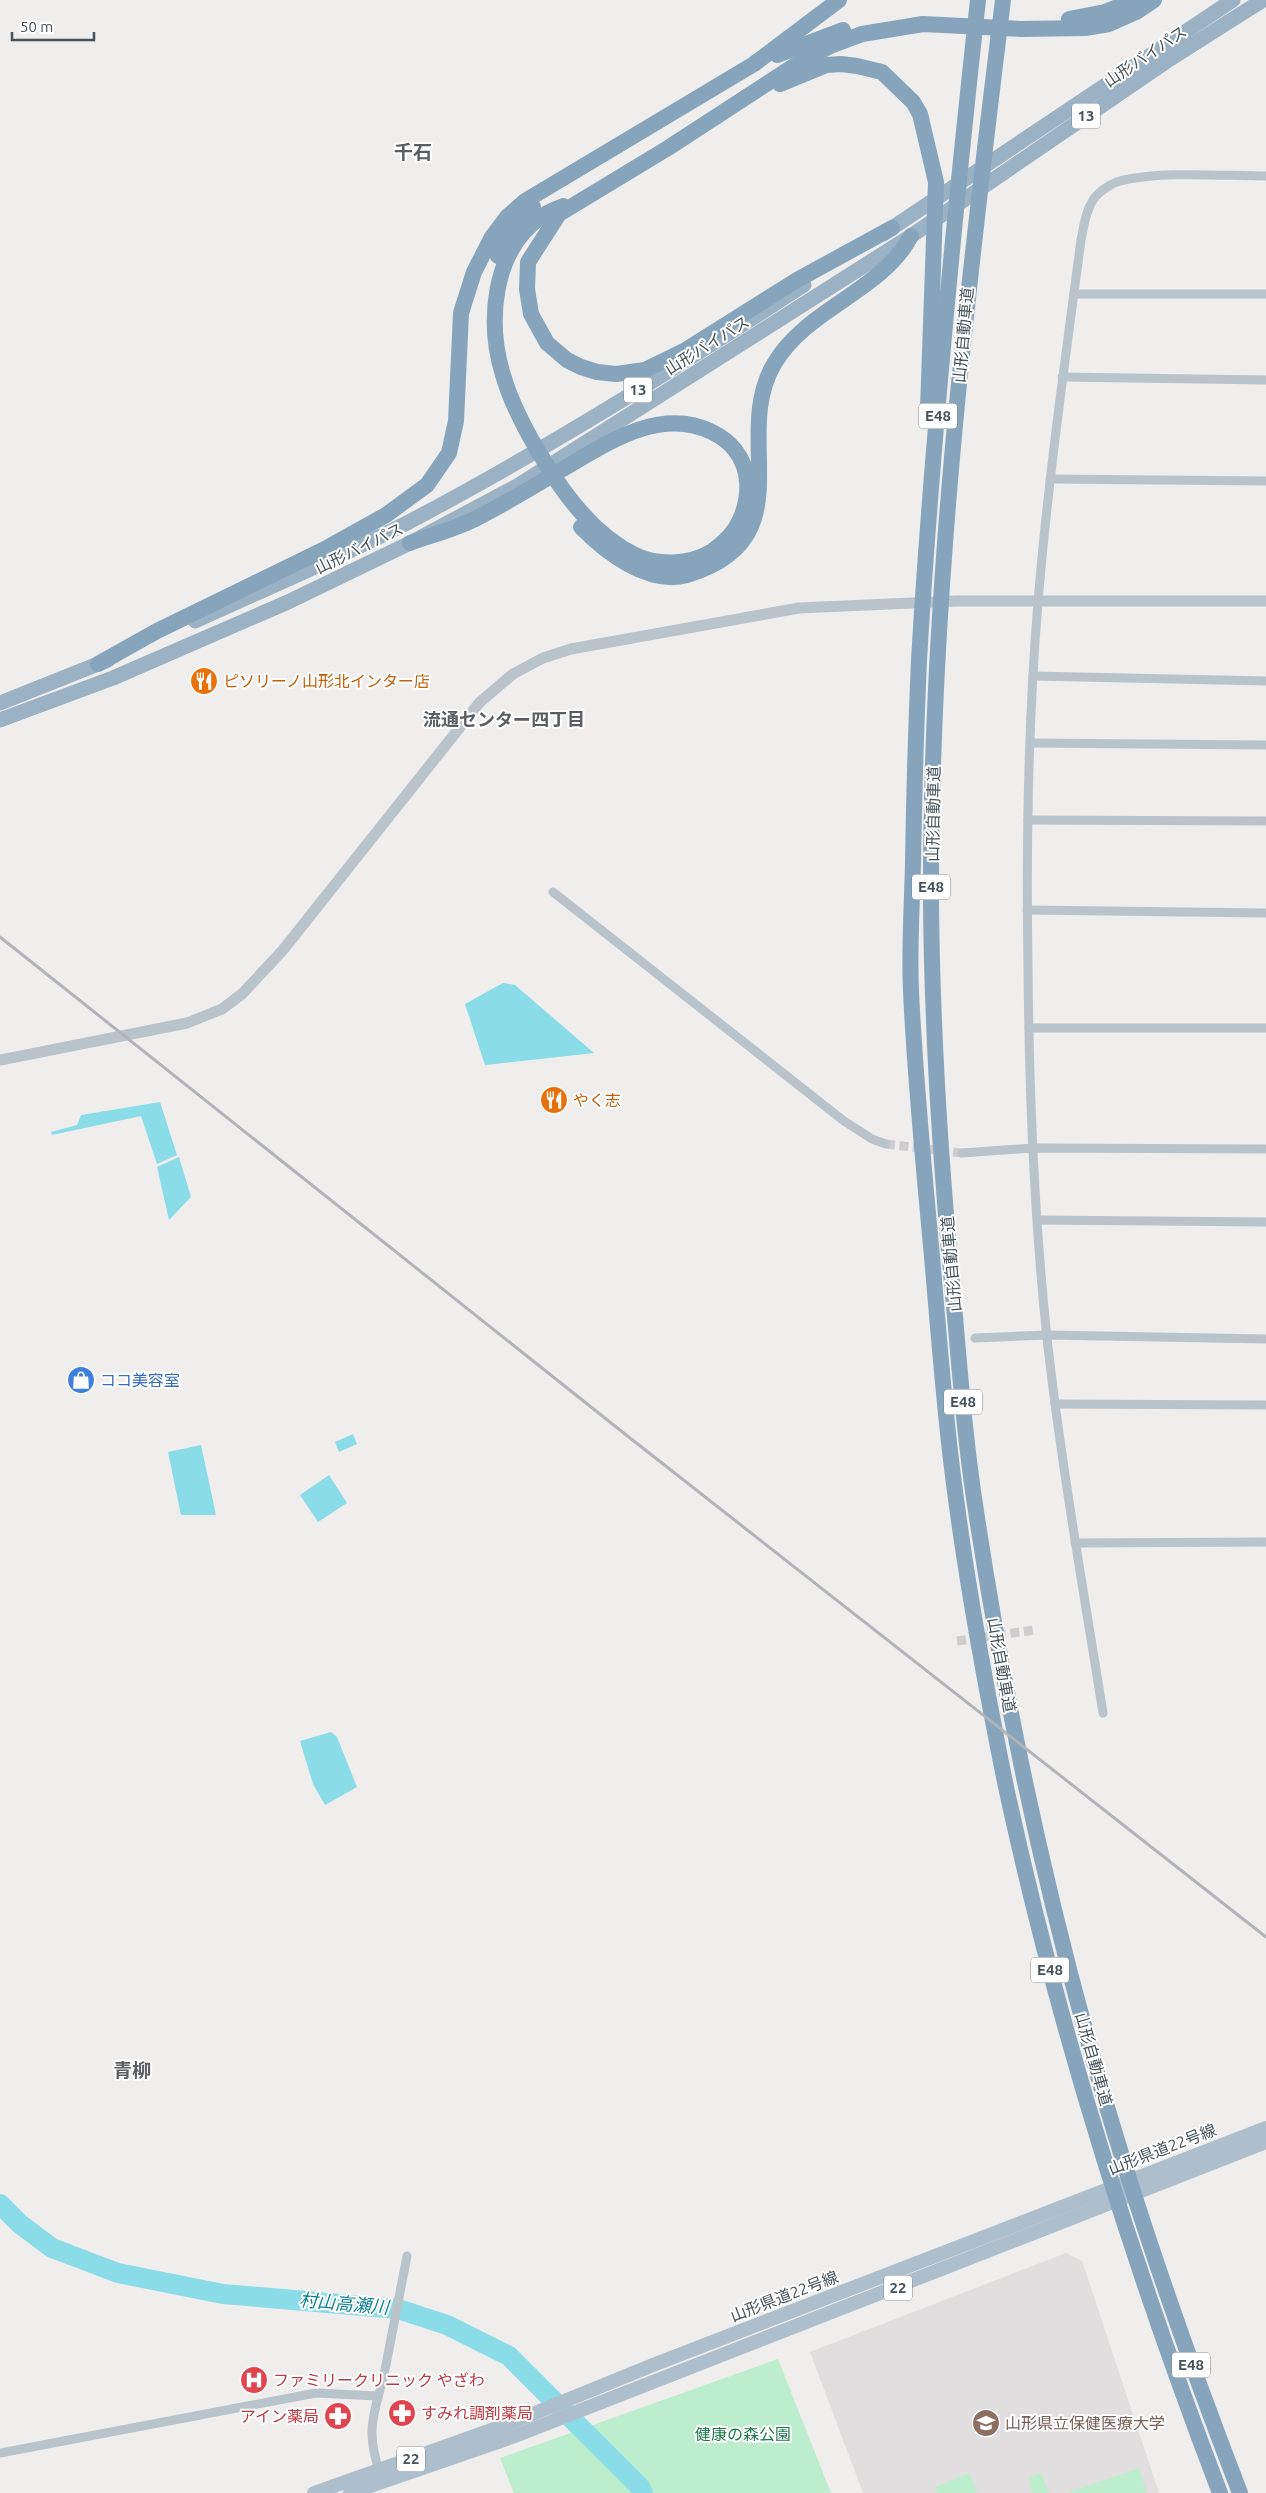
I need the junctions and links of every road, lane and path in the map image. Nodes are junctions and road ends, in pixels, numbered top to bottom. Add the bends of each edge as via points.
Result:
1 (839, 0) edge
2 (978, 0) edge
3 (1003, 0) edge
4 (1135, 0) edge
5 (1154, 0) edge
6 (1233, 0) edge
7 (1263, 0) edge
8 (754, 64) junction
9 (741, 100) junction
10 (576, 171) junction
11 (1266, 176) edge
12 (601, 187) junction
13 (892, 228) junction
14 (911, 236) junction
15 (1074, 294) junction
16 (1266, 294) edge
17 (1062, 377) junction
18 (1266, 380) edge
19 (513, 415) junction
20 (1050, 479) junction
21 (1266, 481) edge
22 (574, 513) junction
23 (410, 543) junction
24 (923, 563) junction
25 (1266, 601) edge
26 (1038, 602) junction
27 (98, 664) junction
28 (1033, 676) junction
29 (1266, 681) edge
30 (0, 703) edge
31 (0, 720) edge
32 (1031, 743) junction
33 (1266, 744) edge
34 (1028, 820) junction
35 (1266, 821) edge
36 (553, 892) dead end
37 (1027, 910) junction
38 (1266, 913) edge
39 (1029, 1028) junction
40 (1266, 1028) edge
41 (0, 1060) edge
42 (886, 1144) tunnel mouth
43 (1033, 1148) junction
44 (1266, 1149) edge
45 (962, 1153) tunnel mouth
46 (1038, 1220) junction
47 (1266, 1222) edge
48 (1047, 1335) junction
49 (975, 1338) dead end
50 (1266, 1338) edge
51 (1055, 1404) junction
52 (1266, 1405) edge
53 (1266, 1542) edge
54 (1075, 1543) junction
55 (1103, 1713) dead end
56 (1266, 2128) edge
57 (1266, 2142) edge
58 (407, 2256) dead end
59 (377, 2396) junction
60 (512, 2430) junction
61 (0, 2453) edge
62 (381, 2476) junction
63 (314, 2493) edge
64 (350, 2493) edge
65 (1220, 2493) edge
66 (1240, 2493) edge

1 - 8 highway
2 - 24 highway, 山形自動車道 / E48
3 - 66 highway, 山形自動車道 / E48 via 969,274 943,561 931,897 938,1129 968,1450 1002,1672 1026,1789 1084,2025 1147,2235
4 - 8 highway via 1082,18 1056,20 946,14 886,20 846,30
5 - 9 highway via 1110,24 1085,28 1021,29 923,24 862,34 830,46
6 - 13 highway, 山形バイパス / 13
7 - 14 highway, 山形バイパス / 13
8 - 10 highway
9 - 12 highway
9 - 24 highway via 826,65 857,66 882,72 913,102 920,114 936,182
10 - 19 highway via 516,224 500,250 488,290 484,314 487,356 492,379
10 - 27 highway via 507,217 492,237 474,272 461,313 456,421 449,453 428,485 386,515 323,550 156,631
11 - 15 street via 1143,177 1108,186 1093,200 1086,217
12 - 13 highway via 559,214 528,262 527,289 531,314 547,343 567,360 597,372 616,374 653,367 797,280
12 - 19 highway via 541,217 525,232 504,265 494,314 498,356
13 - 27 highway, 山形バイパス / 13 via 689,359 510,466 403,524
14 - 22 highway via 902,254 820,316 783,351 774,365 759,413 761,480 757,509 739,546 722,560 681,576 643,570 623,562 603,548
14 - 23 highway, 山形バイパス / 13 via 517,486
15 - 16 street
15 - 17 street
17 - 18 street
17 - 20 street
19 - 22 highway via 537,468
20 - 21 street
20 - 26 street
22 - 23 highway via 637,556 672,563 686,562 702,557 727,540 747,503 748,487 740,457 720,436 700,426 676,422 652,425 605,444 473,520
23 - 31 highway, 山形バイパス / 13 via 288,602 157,659
24 - 65 highway, 山形自動車道 / E48 via 915,736 911,989 950,1454 960,1532 1006,1787 1040,1933 1128,2238
25 - 26 street
26 - 28 street
26 - 41 street via 957,601 799,608 627,637 543,658 513,674 480,702 259,978 222,1010 187,1023
27 - 30 highway, 山形バイパス / 13
28 - 29 street
28 - 32 street
32 - 33 street
32 - 34 street
34 - 35 street
34 - 37 street
36 - 42 street via 844,1121
37 - 38 street
37 - 39 street
39 - 40 street
39 - 43 street
43 - 44 street
43 - 45 street
43 - 46 street
46 - 47 street
46 - 48 street
48 - 49 street
48 - 50 street
48 - 51 street
51 - 52 street
51 - 54 street
53 - 54 street
54 - 55 street
56 - 60 main road, 山形県道22号線 / 22 via 631,2374
57 - 60 main road, 山形県道22号線 / 22 via 620,2395
58 - 59 street
59 - 61 street via 316,2393
59 - 62 street via 371,2423 372,2444
60 - 62 main road, 山形県道22号線 / 22
62 - 63 main road, 山形県道22号線 / 22
62 - 64 main road, 山形県道22号線 / 22

